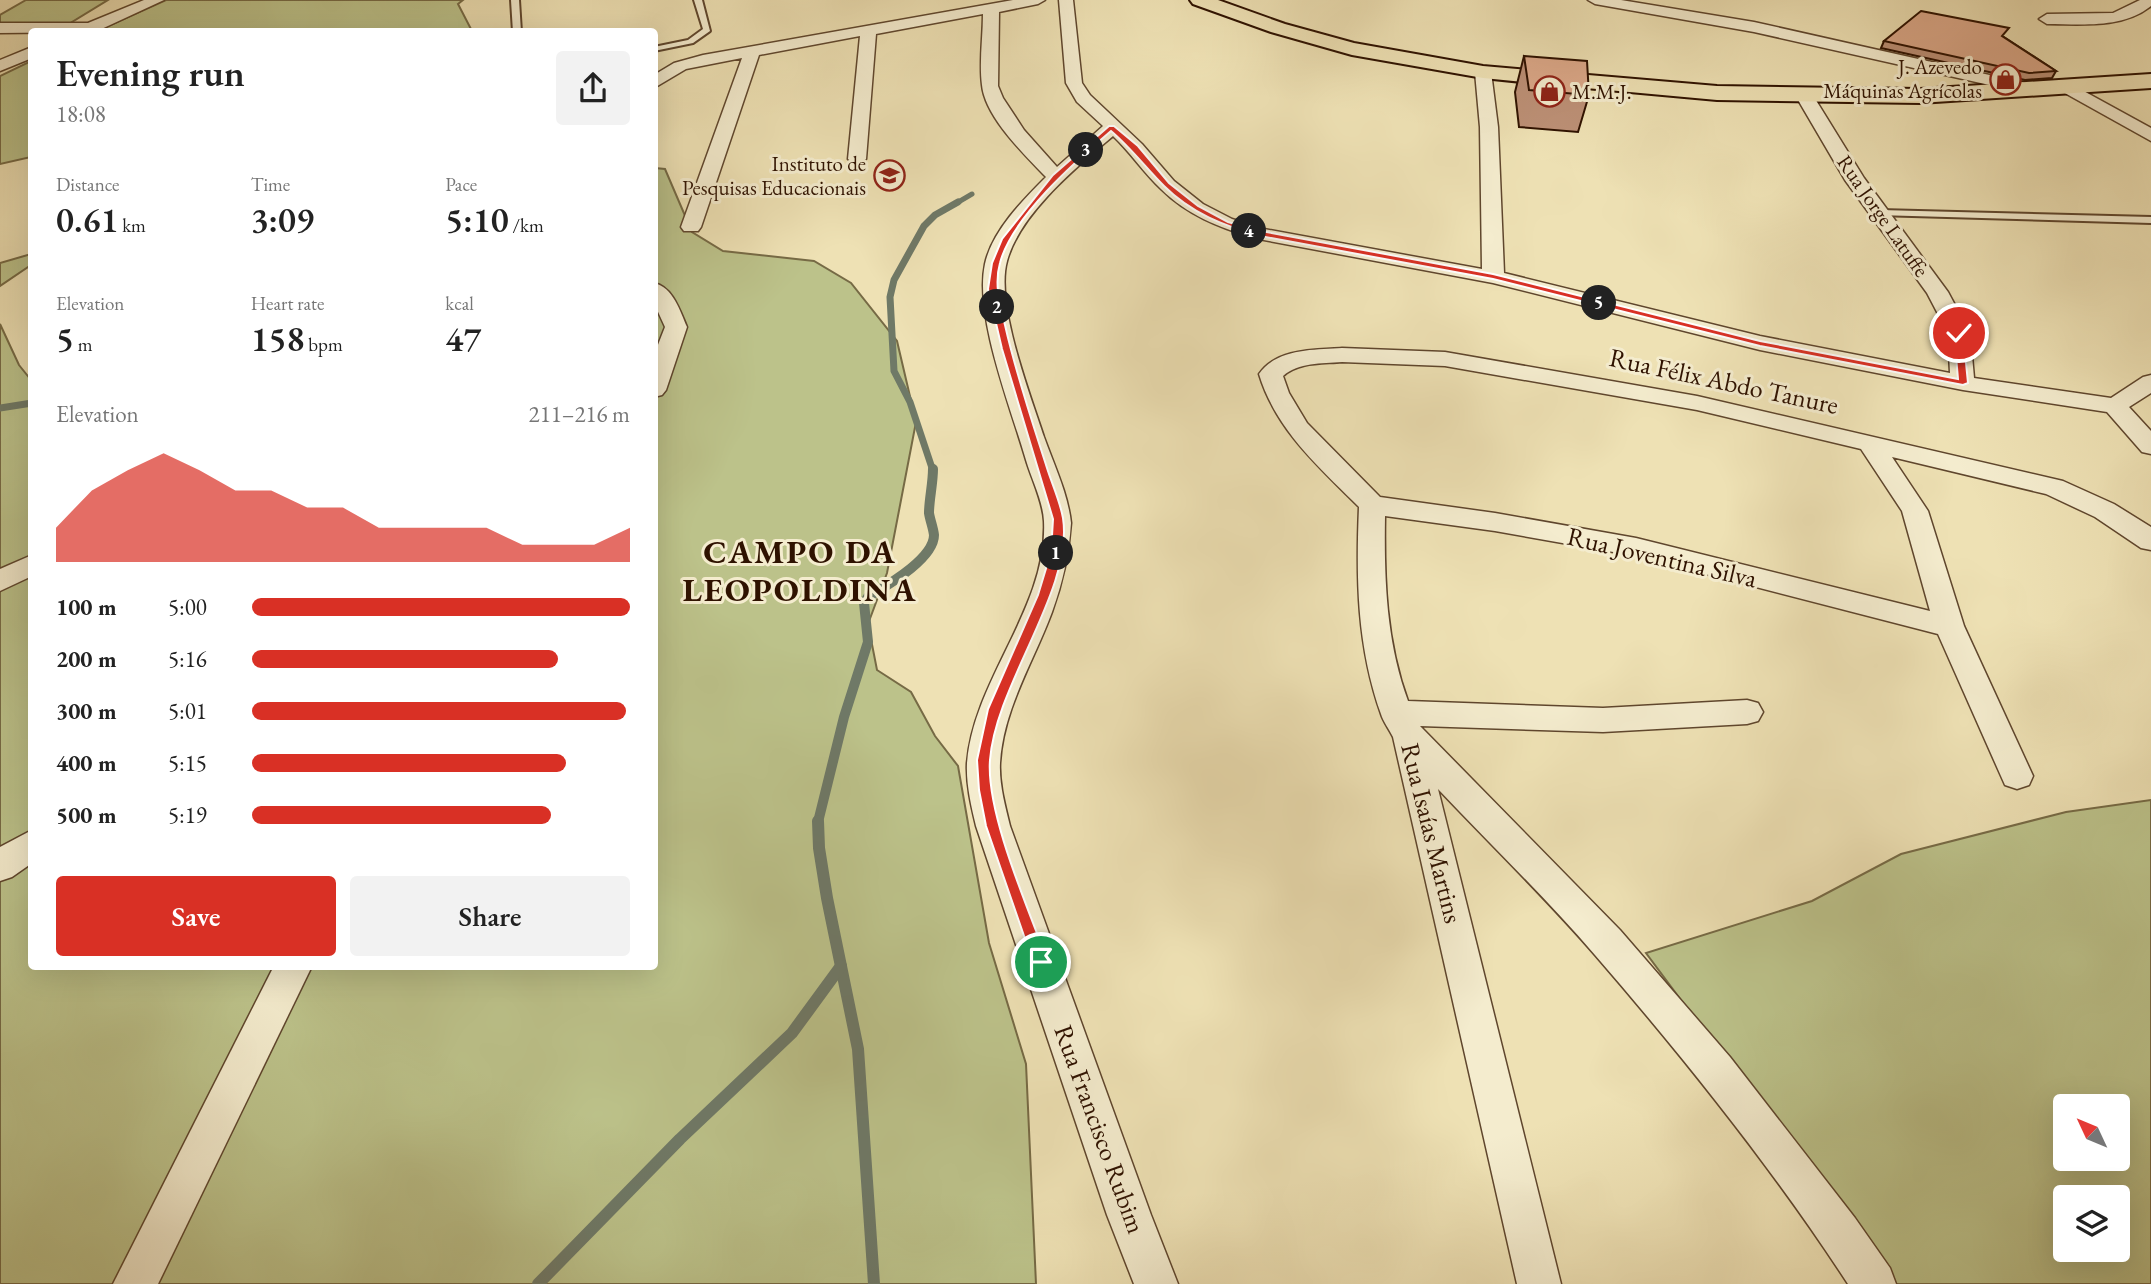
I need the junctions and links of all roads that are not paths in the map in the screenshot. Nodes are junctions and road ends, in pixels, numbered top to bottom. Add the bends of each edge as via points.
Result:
1 (157, 0) edge
2 (515, 0) edge
3 (698, 0) edge
4 (1038, 0) edge
5 (1066, 0) edge
6 (1200, 0) edge
7 (1595, 0) edge
8 (2149, 0) edge
9 (991, 9) junction
10 (2047, 19) dead end
11 (0, 28) edge
12 (91, 28) edge
13 (517, 28) edge
14 (28, 29) edge
15 (869, 29) junction
16 (658, 48) edge
17 (753, 49) junction
18 (28, 54) edge
19 (0, 66) edge
20 (1483, 72) junction
21 (658, 80) edge
22 (2151, 81) edge
23 (2069, 88) junction
24 (2034, 90) junction
25 (1803, 93) junction
26 (1111, 128) junction
27 (2151, 136) edge
28 (857, 159) dead end
29 (1055, 176) junction
30 (1880, 214) junction
31 (2151, 220) edge
32 (691, 227) dead end
33 (1493, 277) junction
34 (658, 294) edge
35 (660, 365) edge
36 (2151, 382) edge
37 (1963, 383) junction
38 (2115, 406) junction
39 (1869, 442) junction
40 (2151, 446) edge
41 (1372, 505) junction
42 (2151, 541) edge
43 (28, 566) edge
44 (0, 581) edge
45 (1949, 626) junction
46 (1747, 712) dead end
47 (1403, 725) junction
48 (2017, 776) dead end
49 (28, 847) edge
50 (0, 866) edge
51 (291, 970) edge
52 (135, 1284) edge
53 (1156, 1284) edge
54 (1539, 1284) edge
55 (1874, 1284) edge

1 - 12 street
2 - 13 lane
3 - 16 lane via 707,29 703,35
4 - 9 street
5 - 26 street via 1074,83
6 - 20 highway via 1278,29 1352,49
7 - 24 street via 1754,27
8 - 10 street via 2139,10 2102,19
9 - 15 street
9 - 29 street via 993,98
11 - 14 street
15 - 17 street
15 - 28 street
17 - 21 street via 680,66
17 - 32 street
18 - 19 street
20 - 25 highway via 1717,93
20 - 33 street
22 - 23 highway
23 - 24 highway
23 - 27 street
24 - 25 highway via 1920,96
25 - 30 street, Rua Jorge Latuffe via 1839,157
26 - 29 street, Rua Francisco Rubim
26 - 33 street via 1136,148 1167,185 1225,223 1260,234
29 - 53 street, Rua Francisco Rubim via 1005,240 994,276 1006,349 1058,519 1056,552 1044,595 994,709 984,760 985,790 1006,865
30 - 31 lane
30 - 37 street, Rua Jorge Latuffe via 1937,292 1959,333
33 - 37 street via 1760,343
34 - 35 street via 676,327
36 - 38 street
37 - 38 street
38 - 40 street
39 - 41 street, Rua Félix Abdo Tanure via 1697,403 1445,359 1342,355 1284,363 1271,374 1274,390 1292,421
39 - 42 street, Rua Félix Abdo Tanure via 2054,487 2132,525
39 - 45 street via 1915,511
41 - 45 street, Rua Joventina Silva via 1636,547
41 - 47 street, Rua Isaías Martins via 1369,586 1380,660
43 - 44 street
45 - 48 street
46 - 47 street
47 - 54 street, Rua Isaías Martins
47 - 55 street via 1616,951 1716,1071
49 - 50 street
51 - 52 street

